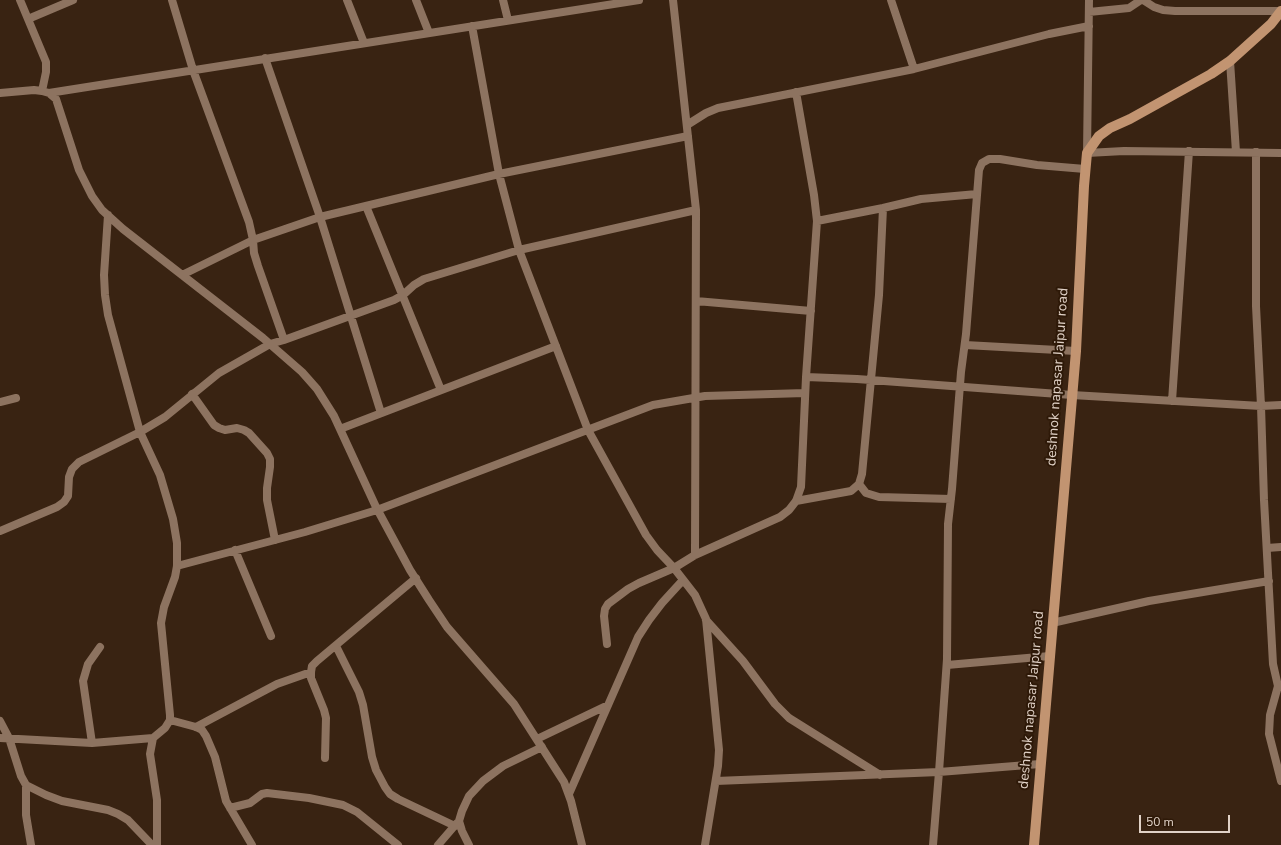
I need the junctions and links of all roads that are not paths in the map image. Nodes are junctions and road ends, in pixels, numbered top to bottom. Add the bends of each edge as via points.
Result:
1 (20, 0) edge
2 (72, 0) edge
3 (172, 0) edge
4 (347, 0) edge
5 (416, 0) edge
6 (504, 0) edge
7 (639, 0) edge
8 (673, 0) edge
9 (891, 0) edge
10 (1089, 0) edge
11 (1142, 0) edge
12 (586, 4) edge
13 (1281, 11) edge
14 (1089, 12) junction
15 (28, 19) junction
16 (508, 20) junction
17 (472, 26) junction
18 (1089, 26) junction
19 (429, 33) junction
20 (364, 43) junction
21 (265, 58) junction
22 (1230, 61) junction
23 (914, 69) junction
24 (193, 70) junction
25 (45, 92) junction
26 (796, 92) junction
27 (0, 93) edge
28 (687, 125) junction
29 (688, 136) junction
30 (1189, 151) junction
31 (1236, 152) junction
32 (1256, 152) junction
33 (1087, 153) junction
34 (1281, 153) edge
35 (1086, 170) junction
36 (499, 174) junction
37 (977, 194) junction
38 (366, 206) junction
39 (883, 208) junction
40 (696, 210) junction
41 (108, 215) junction
42 (320, 217) junction
43 (817, 221) junction
44 (253, 240) junction
45 (519, 250) junction
46 (182, 275) junction
47 (403, 295) junction
48 (696, 301) junction
49 (811, 311) junction
50 (351, 316) junction
51 (284, 340) junction
52 (270, 344) junction
53 (965, 344) junction
54 (556, 346) junction
55 (1076, 351) junction
56 (806, 377) junction
57 (871, 381) junction
58 (960, 387) junction
59 (441, 390) junction
60 (805, 393) junction
61 (192, 394) junction
62 (1072, 395) junction
63 (695, 397) junction
64 (16, 398) dead end
65 (1172, 401) junction
66 (0, 402) edge
67 (1281, 405) edge
68 (1261, 406) junction
69 (381, 413) junction
70 (340, 429) junction
71 (588, 430) junction
72 (140, 432) junction
73 (859, 484) junction
74 (950, 499) junction
75 (796, 501) junction
76 (377, 510) junction
77 (0, 531) edge
78 (275, 540) junction
79 (1281, 547) edge
80 (1267, 548) junction
81 (235, 550) junction
82 (695, 555) junction
83 (178, 566) junction
84 (674, 568) junction
85 (416, 578) junction
86 (684, 580) junction
87 (1269, 581) junction
88 (706, 620) junction
89 (1052, 623) junction
90 (271, 636) dead end
91 (607, 644) dead end
92 (336, 646) junction
93 (100, 647) dead end
94 (1050, 656) junction
95 (947, 665) junction
96 (310, 672) junction
97 (1280, 687) edge
98 (608, 705) junction
99 (170, 720) junction
100 (0, 721) edge
101 (196, 727) junction
102 (0, 738) edge
103 (9, 738) junction
104 (153, 738) junction
105 (537, 739) junction
106 (92, 743) junction
107 (542, 747) junction
108 (325, 758) dead end
109 (1040, 764) junction
110 (939, 772) junction
111 (880, 774) junction
112 (716, 781) junction
113 (1281, 781) edge
114 (26, 785) junction
115 (568, 794) junction
116 (230, 808) junction
117 (457, 824) junction
118 (31, 845) edge
119 (152, 845) edge
120 (157, 845) edge
121 (252, 845) edge
122 (398, 845) edge
123 (438, 845) edge
124 (469, 845) edge
125 (582, 845) edge
126 (705, 845) edge
127 (933, 845) edge
128 (1034, 845) edge

1 - 15 street
2 - 15 street
3 - 24 street
4 - 20 street
5 - 19 street
6 - 16 street
7 - 12 street
8 - 28 street
9 - 23 street
10 - 14 street
11 - 13 street via 1154,7 1174,11
11 - 14 street via 1129,8
12 - 16 street
13 - 22 main road via 1271,24
14 - 18 street
15 - 25 street via 46,62
16 - 17 street
17 - 19 street
17 - 36 street
18 - 23 street
18 - 33 street
19 - 20 street
20 - 21 street
21 - 24 street
21 - 42 street
22 - 31 street
22 - 33 main road via 1110,128 1099,136
23 - 26 street
24 - 25 street
24 - 44 street
25 - 27 street
25 - 41 street via 56,99 79,170 95,200
26 - 28 street via 718,108
26 - 43 street
28 - 29 street
29 - 36 street
29 - 40 street
30 - 31 street
30 - 33 street
30 - 65 street
31 - 32 street
32 - 34 street
32 - 68 street via 1256,306
33 - 35 main road, deshnok napasar Jaipur road
35 - 37 street via 989,159 982,163 979,170
35 - 55 main road, deshnok napasar Jaipur road
36 - 38 street
36 - 45 street
37 - 39 street via 921,199
37 - 53 street
38 - 42 street
38 - 47 street
39 - 43 street
39 - 57 street via 879,295
40 - 45 street
40 - 48 street
41 - 46 street via 122,229
41 - 72 street via 105,295 108,315
42 - 44 street
42 - 50 street
43 - 49 street
44 - 46 street
44 - 51 street via 258,266
45 - 47 street via 424,280
45 - 54 street
46 - 52 street
47 - 50 street
47 - 59 street
48 - 49 street
48 - 63 street
49 - 56 street
50 - 51 street
50 - 69 street
51 - 52 street
52 - 61 street via 219,373
52 - 70 street via 302,372 317,390
53 - 55 street
53 - 58 street
54 - 59 street
54 - 71 street
55 - 62 main road, deshnok napasar Jaipur road
56 - 57 street
56 - 60 street
57 - 58 street
57 - 73 street
58 - 62 street
58 - 74 street
59 - 69 street
60 - 63 street
60 - 75 street via 801,487
61 - 72 street via 165,417
61 - 78 street via 214,425 225,430 244,430 267,453 270,466 266,500
62 - 65 street
62 - 89 main road, deshnok napasar Jaipur road
63 - 71 street via 653,406
63 - 82 street
64 - 66 street
65 - 68 street
67 - 68 street
68 - 80 street
69 - 70 street
70 - 76 street
71 - 76 street
71 - 84 street via 646,535
72 - 77 street via 79,462 69,476 68,496 58,507
72 - 83 street via 160,475 173,519
73 - 74 street via 871,496
73 - 75 street via 851,490
74 - 95 street
75 - 82 street via 780,517
76 - 78 street
76 - 85 street
78 - 81 street
79 - 80 street
80 - 87 street
81 - 83 street
81 - 90 street
82 - 84 street
83 - 99 street via 161,623
84 - 86 street
84 - 91 street via 639,583 608,604 604,616
85 - 92 street
85 - 105 street via 447,627 514,704
86 - 88 street via 695,595
86 - 98 street via 662,603 638,637
87 - 89 street via 1149,600
87 - 97 street via 1273,664
88 - 111 street via 789,718
88 - 112 street via 719,750
89 - 94 main road, deshnok napasar Jaipur road
92 - 96 street via 317,661
92 - 117 street via 363,705 372,757 385,787 398,799
93 - 106 street via 88,664 83,681
94 - 95 street
94 - 109 main road, deshnok napasar Jaipur road
95 - 110 street
96 - 101 street via 277,684
96 - 108 street via 326,718
97 - 113 street via 1270,715 1269,734
98 - 105 street
98 - 115 street
99 - 101 street
99 - 104 street
100 - 103 street
101 - 116 street via 206,736
102 - 103 street
103 - 106 street
103 - 114 street
104 - 106 street
104 - 120 street via 150,754 157,800
105 - 107 street
107 - 115 street via 564,782
107 - 117 street via 503,766 482,781 469,796
109 - 110 street
109 - 128 main road, deshnok napasar Jaipur road
110 - 111 street
110 - 127 street
111 - 112 street
112 - 126 street
114 - 118 street via 26,815
114 - 119 street via 62,801 118,814 128,820
115 - 125 street
116 - 121 street
116 - 122 street via 250,803 267,793 343,805 357,812
117 - 123 street
117 - 124 street

